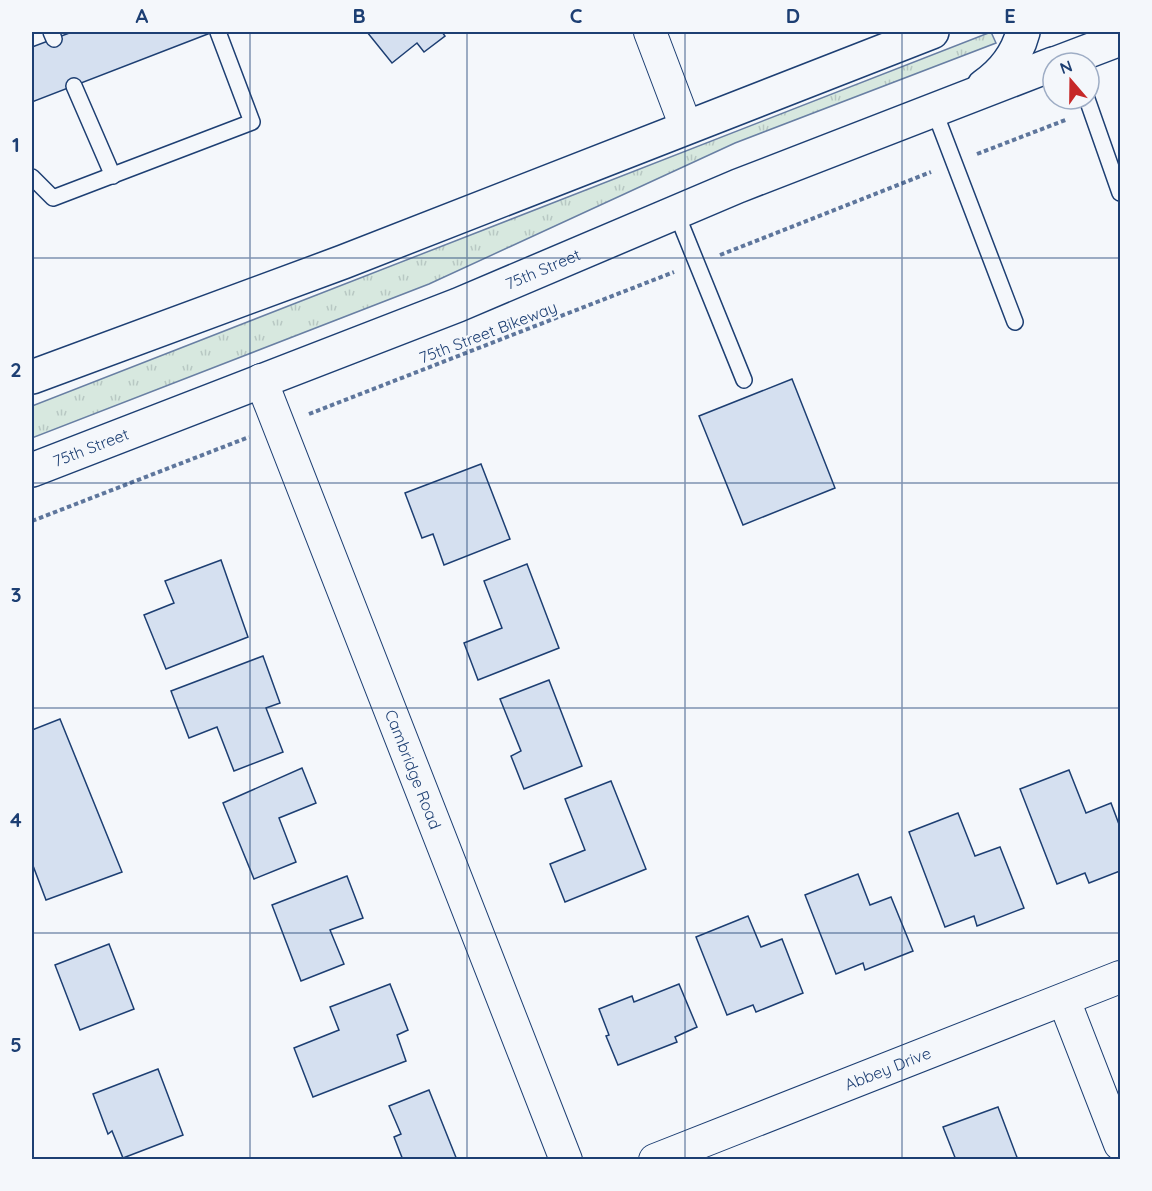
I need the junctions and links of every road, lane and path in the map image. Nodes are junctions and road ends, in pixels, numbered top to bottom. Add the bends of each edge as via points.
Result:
1 (218, 32) edge
2 (650, 32) edge
3 (932, 32) edge
4 (1023, 32) edge
5 (1120, 39) edge
6 (1090, 51) edge
7 (1041, 70) edge
8 (74, 86) dead end
9 (968, 97) junction
10 (934, 110) junction
11 (1091, 111) edge
12 (1058, 123) dead end
13 (686, 127) junction
14 (968, 158) dead end
15 (932, 172) dead end
16 (113, 176) junction
17 (32, 177) edge
18 (1120, 194) edge
19 (676, 212) junction
20 (731, 250) dead end
21 (666, 275) dead end
22 (1015, 322) dead end
23 (37, 370) edge
24 (261, 380) junction
25 (744, 380) dead end
26 (318, 411) dead end
27 (239, 441) dead end
28 (32, 470) edge
29 (32, 521) edge
30 (1120, 977) edge
31 (1064, 1000) junction
32 (1120, 1144) edge
33 (566, 1160) edge
34 (655, 1160) edge

1 - 16 lane via 252,122
2 - 13 street
3 - 13 main road
4 - 9 main road via 1018,50 997,77
5 - 6 main road, 75th Street
7 - 9 main road, 75th Street
8 - 16 lane
9 - 10 main road, 75th Street
10 - 19 main road, 75th Street
10 - 22 lane
11 - 18 lane
12 - 14 path
13 - 23 main road via 343,262
15 - 20 path
16 - 17 lane via 53,198
19 - 24 main road, 75th Street via 458,305
19 - 25 lane
21 - 26 path, 75th Street Bikeway
24 - 28 main road, 75th Street
24 - 33 street, Cambridge Road
27 - 29 path
30 - 31 street, Abbey Drive
31 - 32 street
31 - 34 street, Abbey Drive

